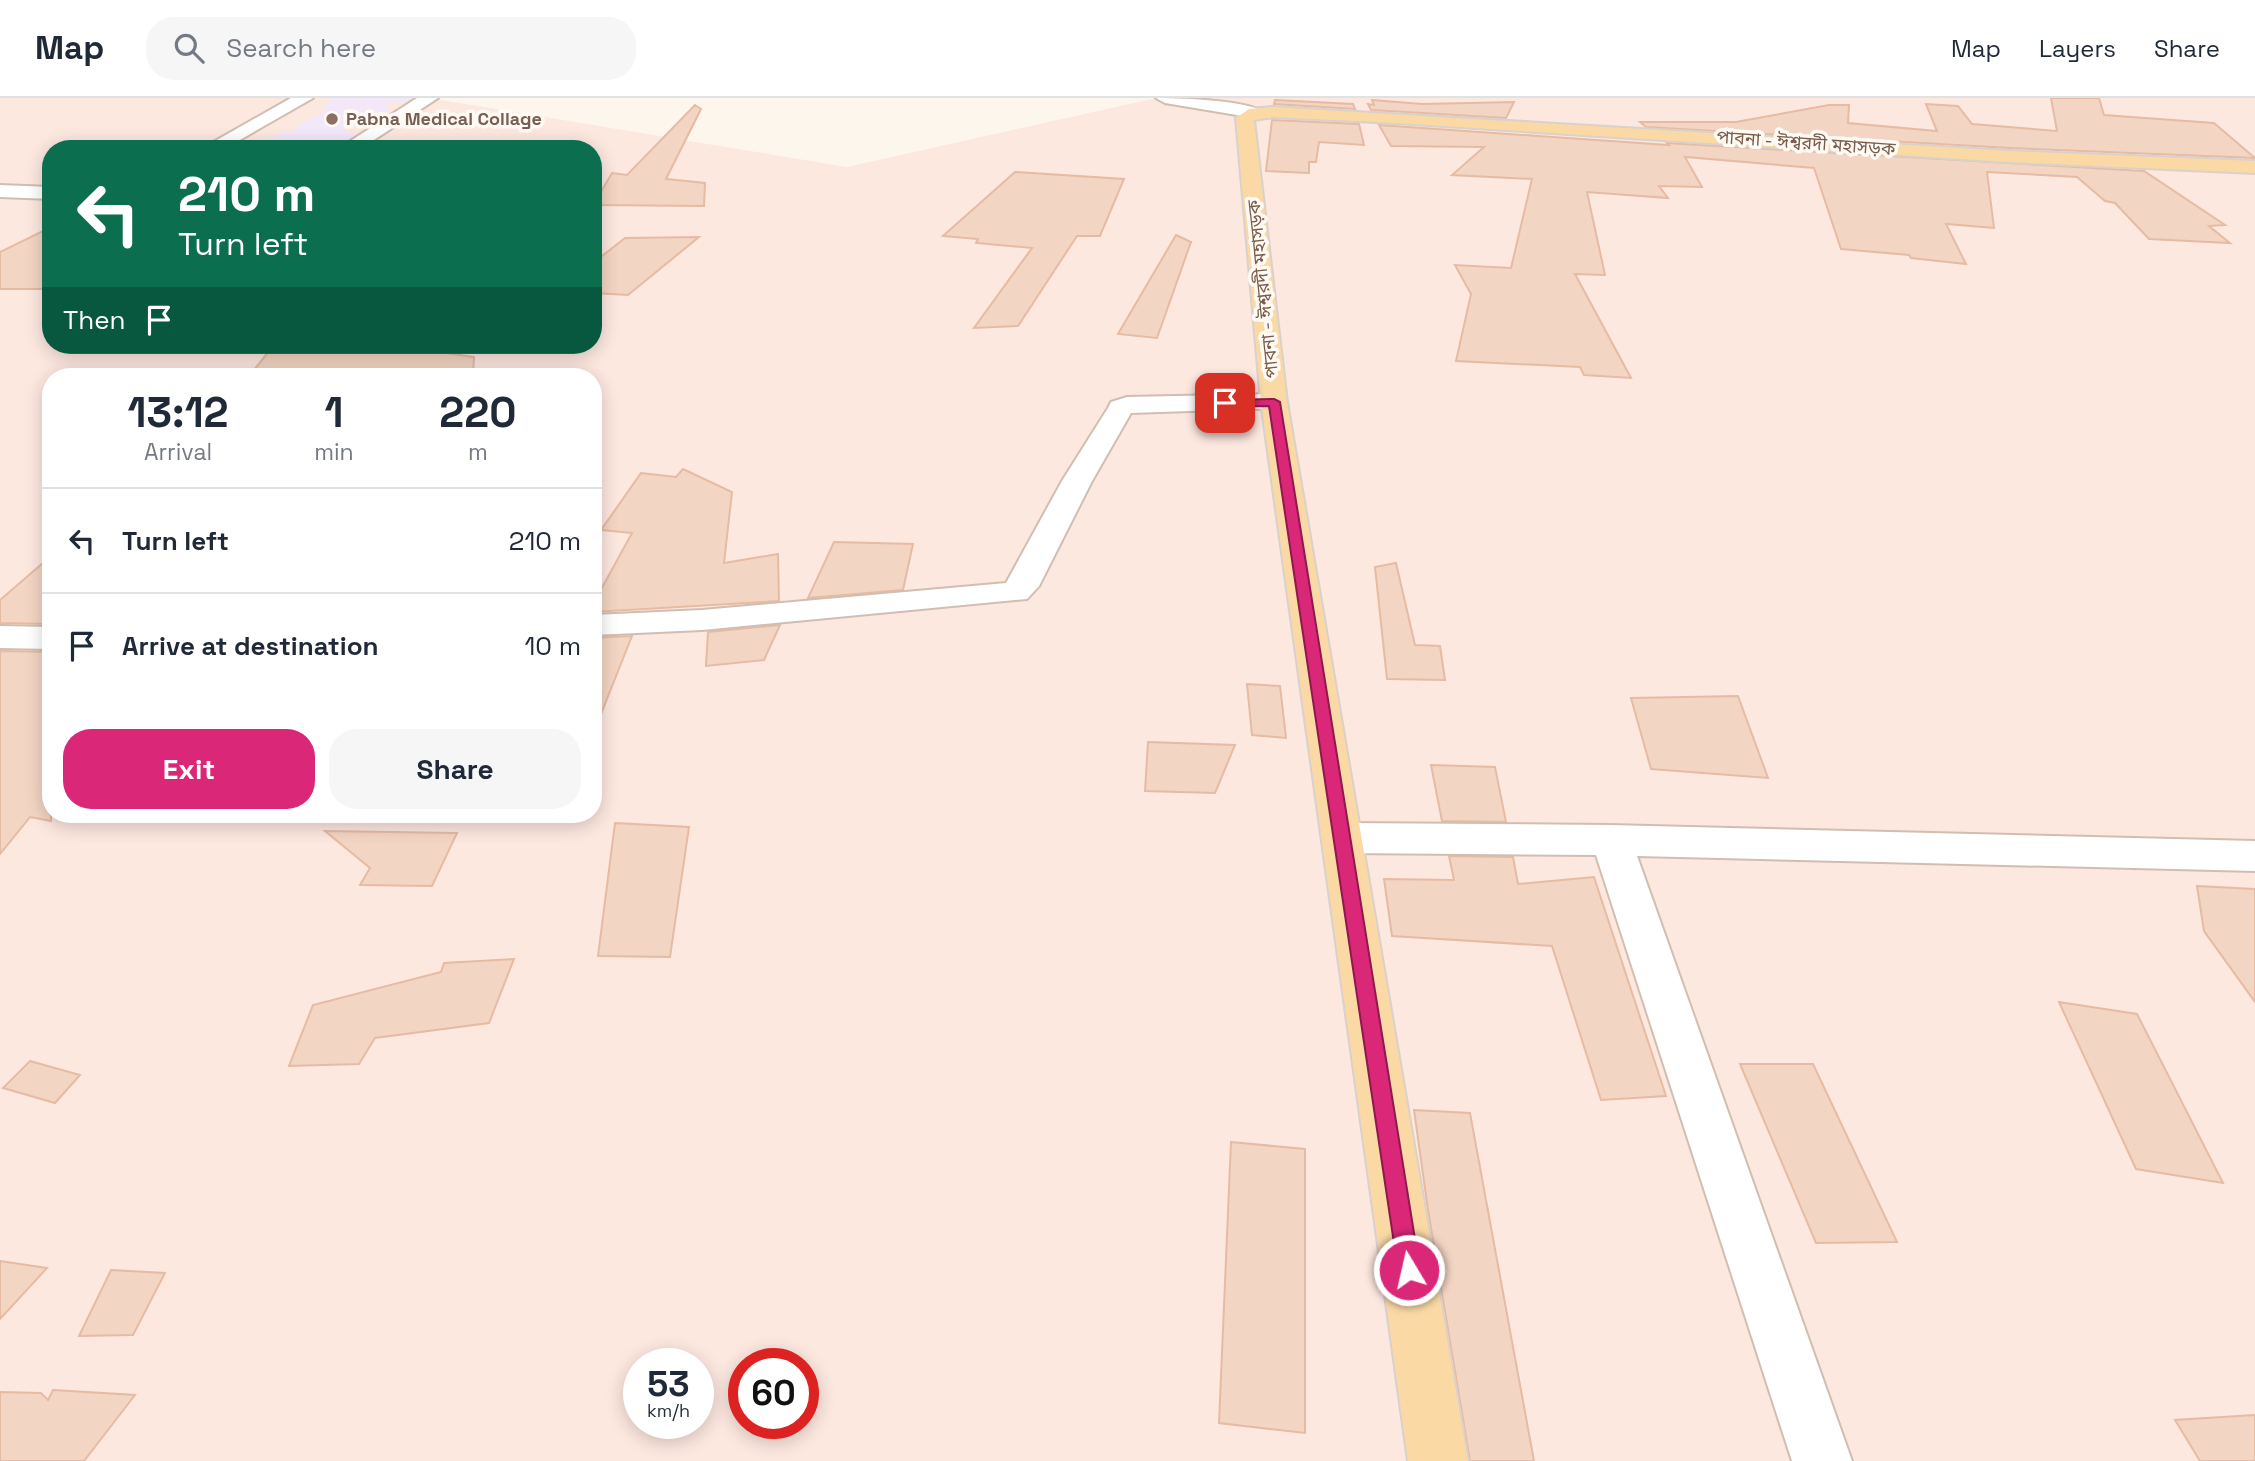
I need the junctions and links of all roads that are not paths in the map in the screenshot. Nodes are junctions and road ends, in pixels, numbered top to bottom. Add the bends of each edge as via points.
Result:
1 (304, 98) edge
2 (429, 98) edge
3 (1165, 98) edge
4 (1255, 113) junction
5 (227, 140) edge
6 (361, 140) edge
7 (2255, 167) edge
8 (0, 191) edge
9 (42, 193) edge
10 (1274, 402) junction
11 (602, 625) edge
12 (0, 637) edge
13 (42, 638) edge
14 (1342, 838) junction
15 (1611, 840) junction
16 (2252, 859) edge
17 (1438, 1461) edge
18 (1822, 1461) edge

1 - 5 street
2 - 6 street
3 - 4 street
4 - 7 main road, পাবনা - ঈশ্বরদী মহাসড়ক via 1457,120
4 - 10 main road, পাবনা - ঈশ্বরদী মহাসড়ক via 1245,118
8 - 9 street
10 - 11 street via 1121,408 1023,586 1015,592
10 - 14 main road, পাবনা - ঈশ্বরদী মহাসড়ক
12 - 13 street
14 - 15 street
14 - 17 main road, পাবনা - ঈশ্বরদী মহাসড়ক
15 - 16 street
15 - 18 street

